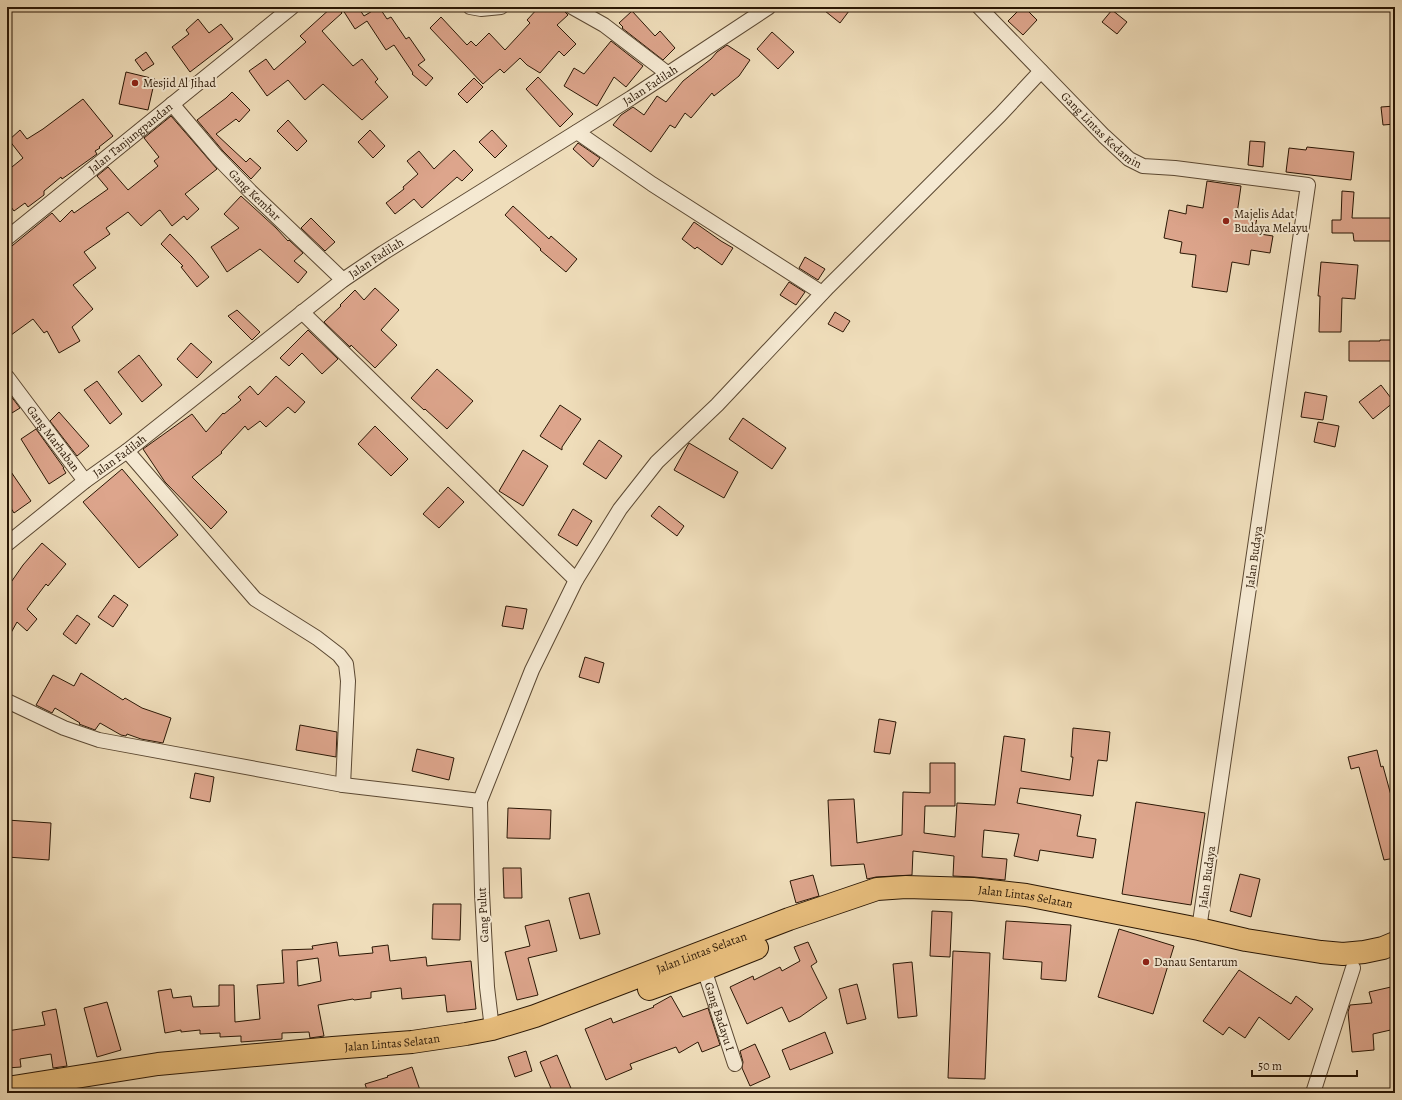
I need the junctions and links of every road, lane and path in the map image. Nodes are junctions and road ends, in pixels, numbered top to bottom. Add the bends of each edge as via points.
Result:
1 (292, 7) edge
2 (470, 7) edge
3 (501, 7) edge
4 (572, 7) edge
5 (769, 7) edge
6 (979, 7) edge
7 (1041, 71) junction
8 (668, 73) junction
9 (172, 104) junction
10 (577, 132) junction
11 (1308, 184) joint
12 (7, 238) edge
13 (342, 280) junction
14 (822, 293) junction
15 (302, 312) junction
16 (7, 377) edge
17 (126, 451) junction
18 (85, 481) junction
19 (7, 544) edge
20 (576, 580) junction
21 (7, 701) edge
22 (343, 785) junction
23 (480, 801) junction
24 (1199, 929) junction
25 (1395, 943) edge
26 (1395, 960) edge
27 (1353, 968) junction
28 (704, 969) junction
29 (618, 992) junction
30 (492, 1028) junction
31 (735, 1064) dead end
32 (206, 1066) junction
33 (7, 1088) edge
34 (75, 1093) edge
35 (1313, 1093) edge

1 - 9 street, Jalan Tanjungpandan
2 - 3 street
4 - 8 street via 604,25
5 - 8 street, Jalan Fadilah
6 - 7 street, Gang Lintas Kedamin
7 - 11 street, Gang Lintas Kedamin via 1118,150 1143,166
7 - 14 street
8 - 10 street, Jalan Fadilah
9 - 12 street, Jalan Tanjungpandan
9 - 13 street, Gang Kembar via 222,163
10 - 13 street, Jalan Fadilah
10 - 14 street via 652,184
11 - 24 street, Jalan Budaya
13 - 15 street, Jalan Fadilah
14 - 20 street via 717,405 657,462 620,508
15 - 17 street, Jalan Fadilah
15 - 20 street
16 - 18 street, Gang Marhaban
17 - 18 street, Jalan Fadilah
17 - 22 street via 255,599 317,638 339,655 346,664 348,681
18 - 19 street, Jalan Fadilah
20 - 23 street via 532,670
21 - 22 street via 64,728 99,740
22 - 23 street
23 - 30 street, Gang Pulut via 482,893
24 - 25 highway, Jalan Lintas Selatan via 1246,940 1343,954 1383,948
24 - 29 highway, Jalan Lintas Selatan via 1018,894 973,889 891,888 877,890 789,919
26 - 27 highway, Jalan Lintas Selatan
27 - 28 highway, Jalan Lintas Selatan via 1317,966 1282,960 1117,926 1027,911 968,903 904,901 847,912
27 - 35 street
28 - 29 highway, Jalan Lintas Selatan
28 - 31 street, Gang Badayu I
29 - 30 highway, Jalan Lintas Selatan
29 - 32 highway, Jalan Lintas Selatan via 541,1028 497,1041 415,1053
30 - 32 highway, Jalan Lintas Selatan via 412,1042
32 - 33 highway, Jalan Lintas Selatan via 158,1064
32 - 34 highway, Jalan Lintas Selatan

